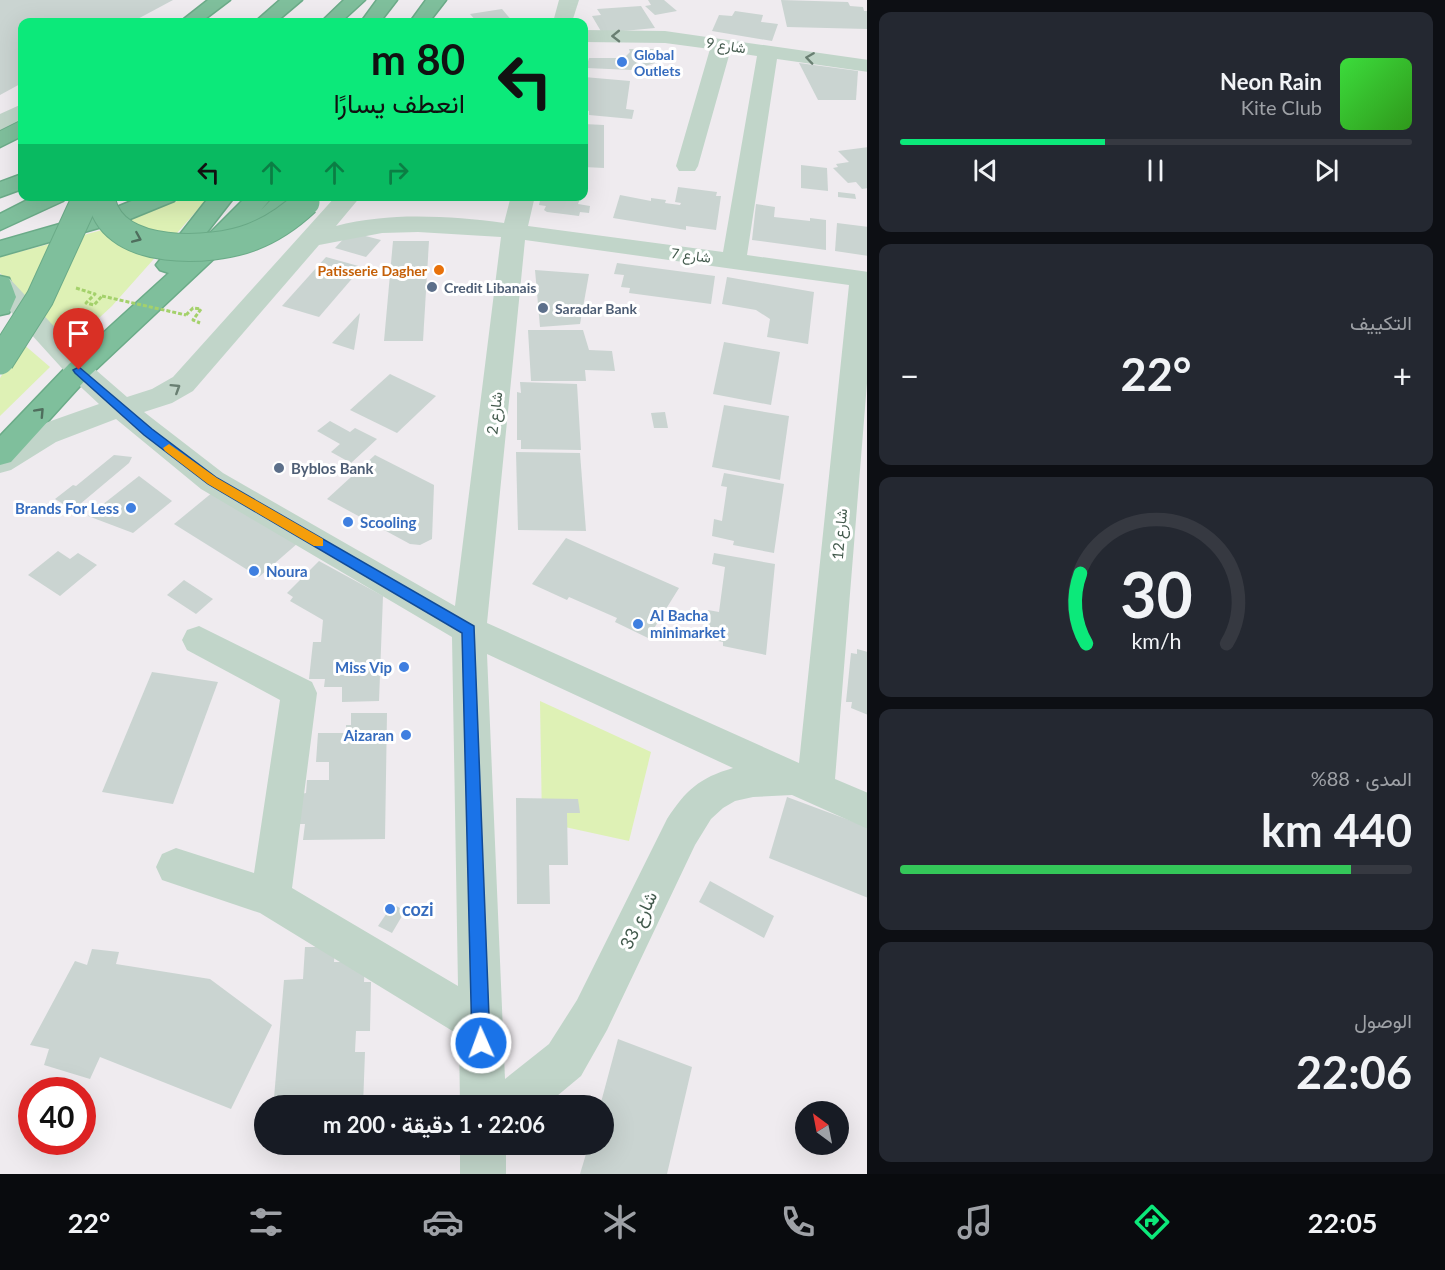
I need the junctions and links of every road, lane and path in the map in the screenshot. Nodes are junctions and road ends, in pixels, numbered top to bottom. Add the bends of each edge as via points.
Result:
1 (355, 0) edge
2 (569, 0) edge
3 (436, 1) edge
4 (229, 3) edge
5 (299, 4) edge
6 (197, 18) edge
7 (218, 18) edge
8 (272, 18) edge
9 (290, 18) edge
10 (335, 18) edge
11 (422, 18) edge
12 (430, 18) edge
13 (564, 18) edge
14 (588, 36) edge
15 (722, 44) junction
16 (768, 52) junction
17 (867, 66) edge
18 (18, 112) edge
19 (0, 123) edge
20 (18, 129) edge
21 (0, 140) edge
22 (18, 145) edge
23 (0, 155) edge
24 (687, 166) dead end
25 (18, 183) edge
26 (0, 190) edge
27 (45, 201) edge
28 (85, 201) edge
29 (103, 201) edge
30 (154, 201) edge
31 (219, 201) edge
32 (256, 201) edge
33 (298, 201) edge
34 (300, 201) edge
35 (345, 201) edge
36 (353, 201) edge
37 (522, 201) edge
38 (0, 223) edge
39 (421, 225) junction
40 (514, 232) junction
41 (312, 239) junction
42 (0, 249) edge
43 (734, 260) junction
44 (865, 280) edge
45 (0, 292) edge
46 (95, 294) dead end
47 (156, 297) junction
48 (186, 315) dead end
49 (0, 360) edge
50 (79, 370) junction
51 (122, 410) junction
52 (0, 455) edge
53 (0, 462) edge
54 (469, 630) junction
55 (199, 640) dead end
56 (807, 785) junction
57 (867, 812) edge
58 (176, 867) dead end
59 (271, 897) junction
60 (480, 1023) junction
61 (483, 1095) edge
62 (521, 1095) edge
63 (483, 1155) edge
64 (483, 1174) edge

1 - 10 highway
2 - 13 street
3 - 11 highway
3 - 12 highway
4 - 6 highway
4 - 7 highway
5 - 8 highway
5 - 9 highway
15 -> 14 street, شارع 9 via 642,35
15 - 16 street, شارع 9
15 - 24 street
17 -> 16 street, شارع 9
16 - 43 street
18 - 19 street
20 - 21 highway
22 - 23 highway
25 - 26 highway
27 - 38 highway
28 - 49 highway, bridge via 40,298
29 -> 34 highway, bridge via 108,219 135,238 195,249 252,238 292,218
30 - 42 highway
31 - 47 highway via 171,263
32 - 47 highway
33 - 47 highway via 222,256
35 - 41 street
36 - 39 street
37 - 40 street, شارع 2
39 - 40 street, شارع 7
39 - 41 street via 345,228
40 - 43 street, شارع 7
40 - 54 street, شارع 2
51 -> 41 street via 161,397 192,376
43 - 44 street, شارع 7
44 - 56 street, شارع 12
45 - 50 street
46 - 48 path, bridge via 86,303 94,305 102,296
47 - 50 highway
50 - 51 street
52 -> 50 highway
51 - 53 street via 61,427
51 - 54 street via 212,481
54 - 56 street
54 - 60 street, شارع 2
55 - 59 street via 299,693
56 - 57 street
56 - 62 street, شارع 33 via 762,778 728,786 700,804 681,832 592,1015 565,1060
58 - 59 street
59 - 60 street
60 - 61 street, شارع 2
63 - 64 street

